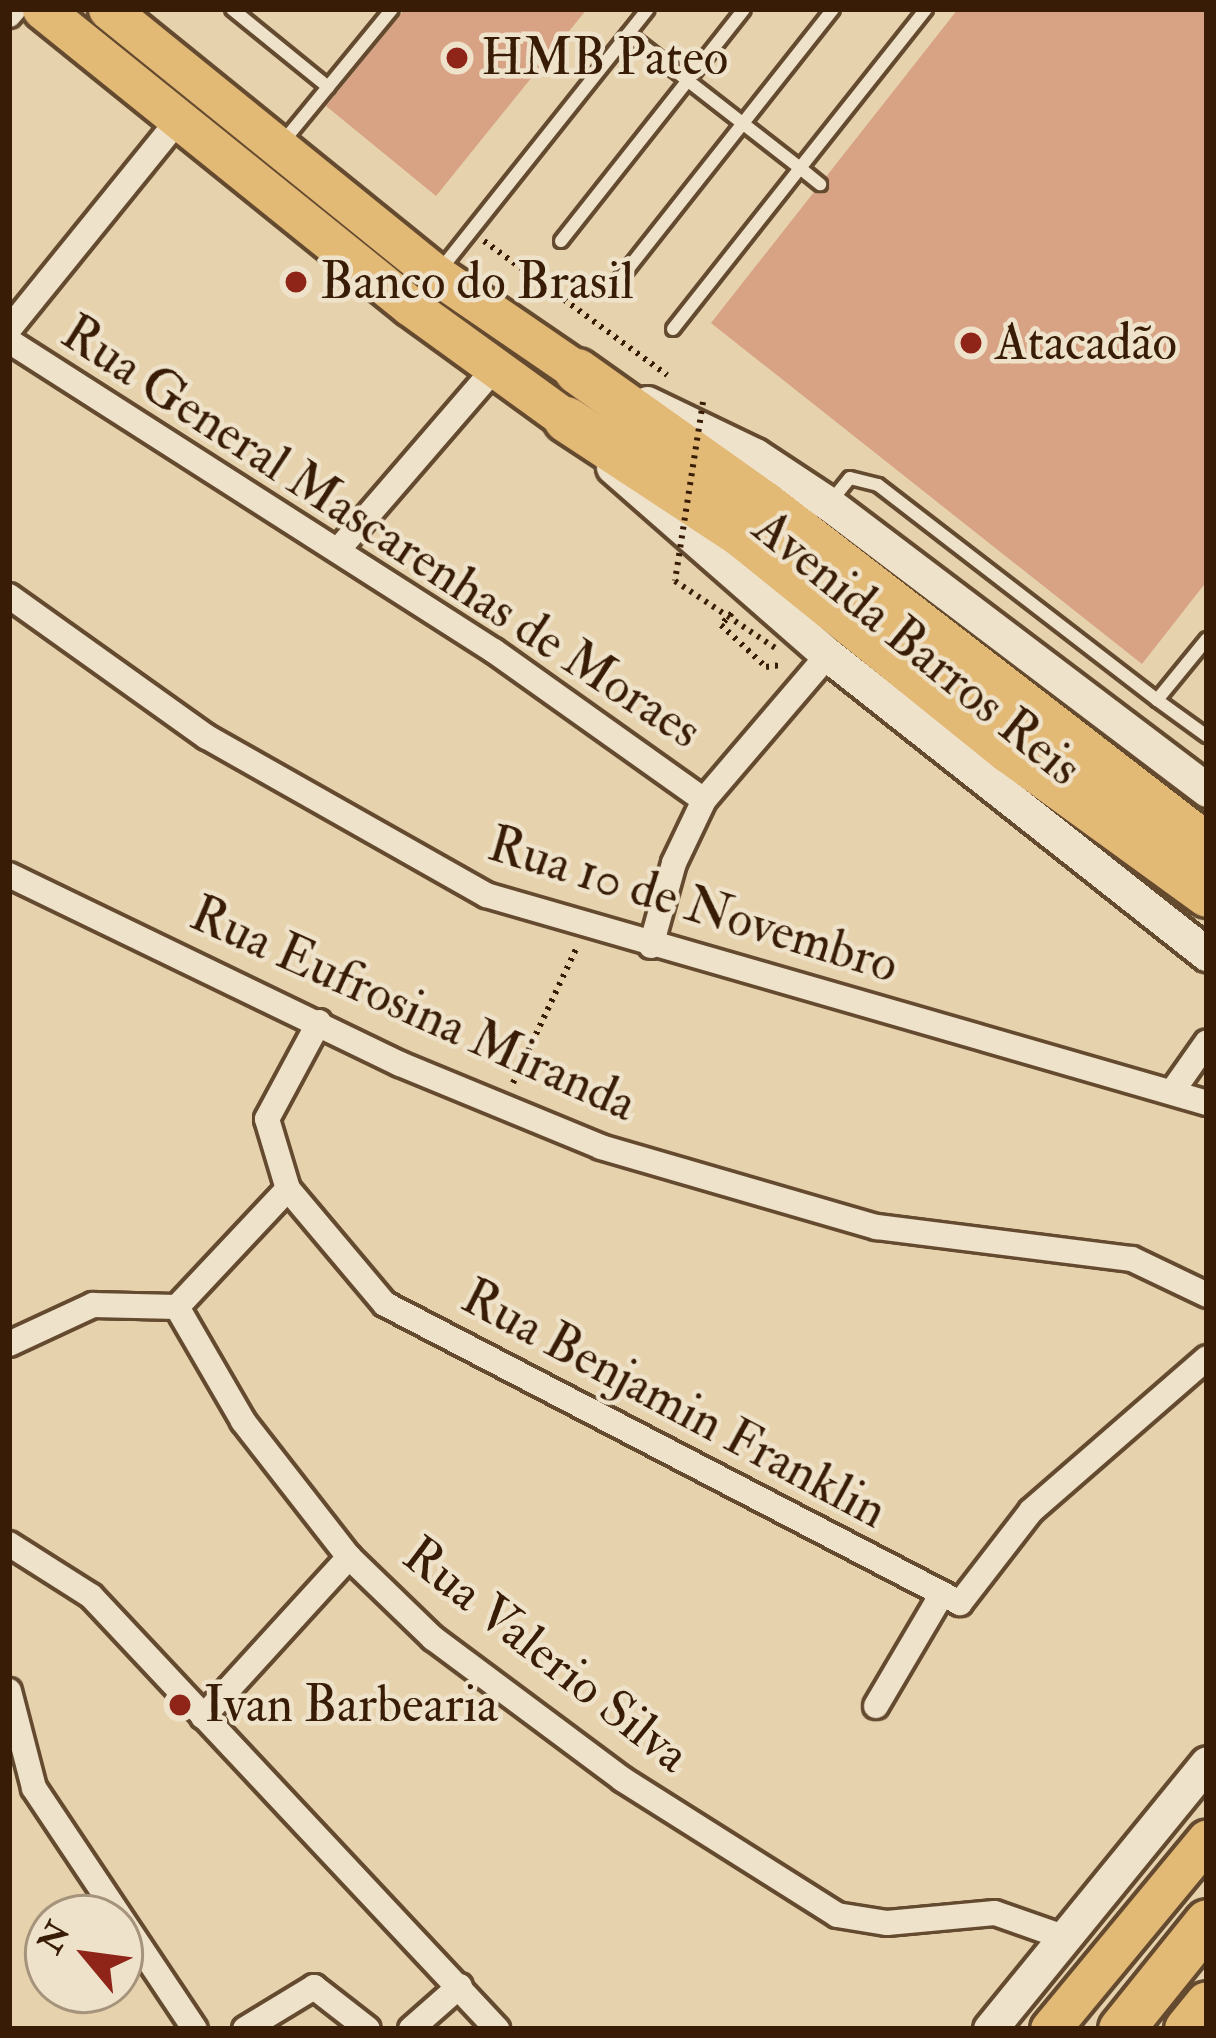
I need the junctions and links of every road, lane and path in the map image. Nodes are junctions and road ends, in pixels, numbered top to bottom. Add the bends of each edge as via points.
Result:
1 (42, 9) edge
2 (108, 9) edge
3 (232, 9) edge
4 (392, 9) edge
5 (648, 9) edge
6 (744, 9) edge
7 (833, 9) edge
8 (926, 9) edge
9 (628, 34) junction
10 (688, 81) junction
11 (328, 87) junction
12 (179, 119) junction
13 (744, 123) junction
14 (277, 148) junction
15 (800, 168) junction
16 (820, 184) dead end
17 (561, 241) dead end
18 (501, 254) dead end
19 (437, 275) junction
20 (616, 284) dead end
21 (9, 329) edge
22 (673, 329) dead end
23 (9, 341) edge
24 (494, 369) junction
25 (577, 371) junction
26 (566, 418) junction
27 (829, 504) junction
28 (752, 518) junction
29 (338, 550) junction
30 (9, 596) edge
31 (721, 625) dead end
32 (1207, 639) edge
33 (827, 655) junction
34 (1157, 700) junction
35 (1207, 736) edge
36 (1207, 790) edge
37 (704, 800) junction
38 (1207, 846) edge
39 (9, 875) edge
40 (1207, 894) edge
41 (583, 928) junction
42 (651, 946) junction
43 (1207, 954) edge
44 (319, 1022) junction
45 (1207, 1042) edge
46 (1174, 1090) junction
47 (1207, 1103) edge
48 (499, 1107) junction
49 (288, 1189) junction
50 (1207, 1295) edge
51 (177, 1307) junction
52 (9, 1344) edge
53 (1207, 1358) edge
54 (9, 1544) edge
55 (350, 1557) junction
56 (942, 1594) junction
57 (9, 1691) edge
58 (877, 1706) dead end
59 (202, 1717) junction
60 (1207, 1763) edge
61 (1207, 1839) edge
62 (1207, 1922) edge
63 (1066, 1938) junction
64 (460, 1986) junction
65 (195, 2029) edge
66 (245, 2029) edge
67 (368, 2029) edge
68 (411, 2029) edge
69 (497, 2029) edge
70 (990, 2029) edge
71 (1050, 2029) edge
72 (1117, 2029) edge

1 - 12 main road, Avenida Barros Reis
2 - 14 main road, Avenida Barros Reis
3 - 11 lane
4 - 11 lane
5 - 9 lane
6 - 10 lane
7 - 13 lane
8 - 15 lane
9 - 10 lane
9 - 19 lane
10 - 13 lane
10 - 17 lane
11 - 14 lane
12 - 21 street
12 - 24 main road, Avenida Barros Reis
13 - 15 lane
13 - 20 lane
14 - 19 main road, Avenida Barros Reis
15 - 16 lane
15 - 22 lane
18 - 31 path, bridge via 704,402 675,581 780,651 782,665 771,669
19 - 25 main road, Avenida Barros Reis
23 - 29 street, Rua General Mascarenhas de Moraes
24 - 26 main road, Avenida Barros Reis
24 - 29 street
25 - 27 main road, Avenida Barros Reis via 724,439
25 - 28 highway, Avenida Barros Reis
26 - 28 highway, Avenida Barros Reis
26 - 33 main road, Avenida Barros Reis via 657,509
27 - 34 lane via 850,478 878,485
27 - 36 main road, Avenida Barros Reis
28 - 38 highway
28 - 40 highway via 1009,750
29 - 37 street, Rua General Mascarenhas de Moraes
30 - 41 street, Rua 10 de Novembro via 207,737 424,864
32 - 34 lane
33 - 37 street
33 - 43 main road, Avenida Barros Reis
34 - 35 lane
37 - 42 street
39 - 44 street, Rua Eufrosina Miranda
41 - 42 street, Rua 10 de Novembro
41 - 48 path via 561,991
42 - 46 street, Rua 10 de Novembro
44 - 48 street, Rua Eufrosina Miranda
44 - 49 street, Rua Benjamin Franklin via 267,1119
45 - 46 street
46 - 47 street, Rua 10 de Novembro
48 - 50 street, Rua Eufrosina Miranda via 724,1188 877,1227 1132,1259
49 - 51 street
49 - 56 street, Rua Benjamin Franklin via 386,1304
51 - 52 street via 93,1305
51 - 55 street, Rua Valerio Silva via 243,1421
53 - 56 street via 1031,1511 960,1603
54 - 59 street via 91,1596
55 - 59 street
55 - 63 street, Rua Valerio Silva via 520,1706 837,1915 887,1923 995,1913
56 - 58 street
57 - 65 street via 34,1788
59 - 64 street
60 - 63 main road
61 - 71 main road
62 - 72 highway
63 - 70 main road
64 - 68 street
64 - 69 street
66 - 67 street via 314,1987

